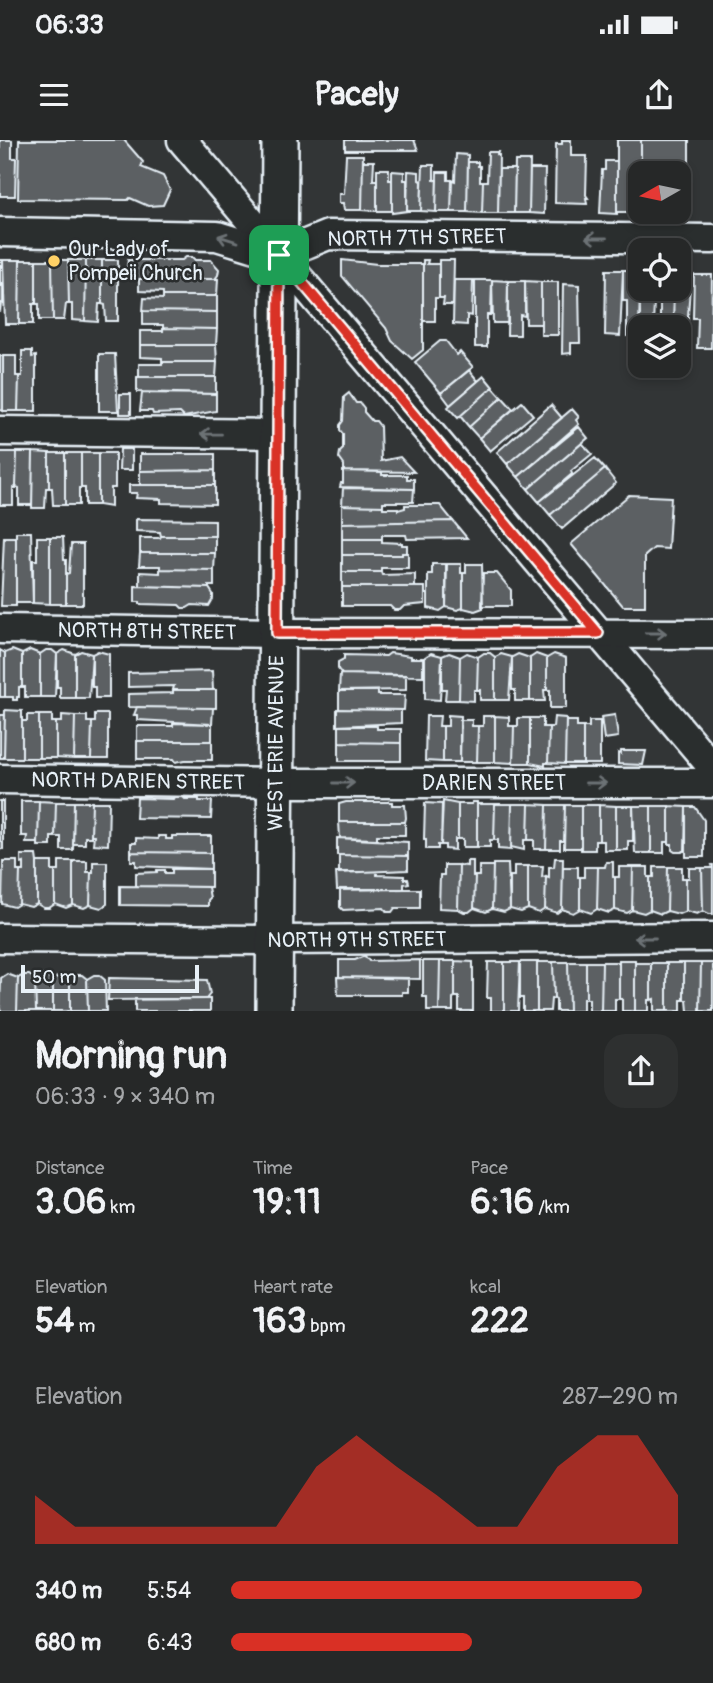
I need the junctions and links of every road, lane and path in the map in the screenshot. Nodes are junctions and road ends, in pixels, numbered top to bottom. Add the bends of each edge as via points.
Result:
1 (182, 140) edge
2 (281, 140) edge
3 (0, 232) edge
4 (713, 239) edge
5 (279, 255) junction
6 (0, 431) edge
7 (279, 434) junction
8 (0, 629) edge
9 (277, 633) junction
10 (598, 633) junction
11 (713, 634) edge
12 (713, 768) edge
13 (0, 779) edge
14 (276, 783) junction
15 (713, 783) edge
16 (713, 937) edge
17 (0, 938) edge
18 (274, 939) junction
19 (274, 1011) edge

1 - 5 street
2 - 5 main road, WEST ERIE AVENUE
5 -> 3 street via 217,236
4 -> 5 street, NORTH 7TH STREET via 328,235
5 - 7 main road, WEST ERIE AVENUE
5 - 10 street
7 -> 6 street
7 - 9 main road, WEST ERIE AVENUE
8 - 9 street, NORTH 8TH STREET
9 - 10 street, NORTH 8TH STREET
9 - 14 main road, WEST ERIE AVENUE
10 -> 11 street, NORTH 8TH STREET
10 - 12 street
13 - 14 street, NORTH DARIEN STREET
14 -> 15 street, DARIEN STREET
14 - 18 main road, WEST ERIE AVENUE
16 -> 18 street, NORTH 9TH STREET
17 - 18 street, NORTH 9TH STREET
18 - 19 main road, WEST ERIE AVENUE

